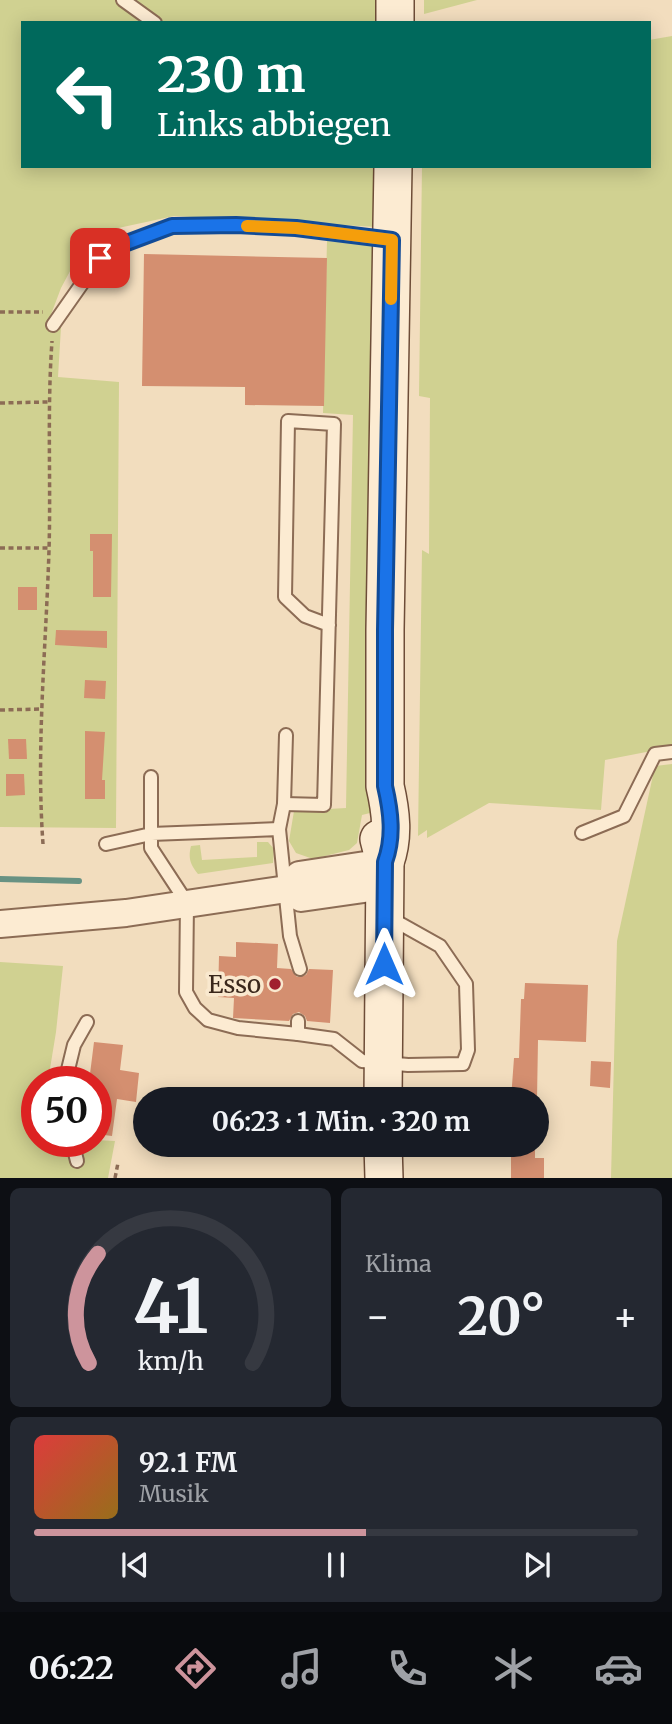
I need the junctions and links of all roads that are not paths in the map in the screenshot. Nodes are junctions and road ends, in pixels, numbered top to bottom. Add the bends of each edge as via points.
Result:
1 (123, 0) edge
2 (396, 0) edge
3 (152, 21) edge
4 (395, 21) edge
5 (393, 168) edge
6 (392, 240) junction
7 (53, 325) road end
8 (329, 625) junction
9 (286, 735) dead end
10 (672, 752) edge
11 (151, 777) dead end
12 (284, 804) junction
13 (279, 829) junction
14 (582, 833) dead end
15 (151, 834) junction
16 (106, 844) dead end
17 (385, 888) junction
18 (287, 889) junction
19 (187, 903) junction
20 (0, 924) edge
21 (300, 969) dead end
22 (87, 1022) dead end
23 (69, 1066) edge
24 (376, 1074) edge
25 (76, 1157) edge
26 (383, 1157) edge
27 (77, 1161) dead end
28 (384, 1178) edge

1 - 3 lane
2 - 4 main road
5 - 6 main road
6 - 7 lane via 296,228 172,226 116,247 100,258
6 - 17 main road via 385,786 378,810
8 - 8 lane via 305,616 285,597 288,421 334,424
8 - 12 lane via 324,805
9 - 12 lane
10 - 14 lane via 655,754 624,816
11 - 15 lane
12 - 13 lane
13 - 15 lane
13 - 18 lane
15 - 16 lane
15 - 19 lane via 151,848
17 - 18 street via 299,875
17 - 24 main road
17 - 24 lane via 440,946 466,984 468,1050 463,1064
18 - 19 street
18 - 21 lane via 290,936
19 - 20 street
19 - 24 lane via 186,992 208,1020 238,1028 298,1027 334,1039
22 - 23 lane
25 - 27 lane
26 - 28 main road

